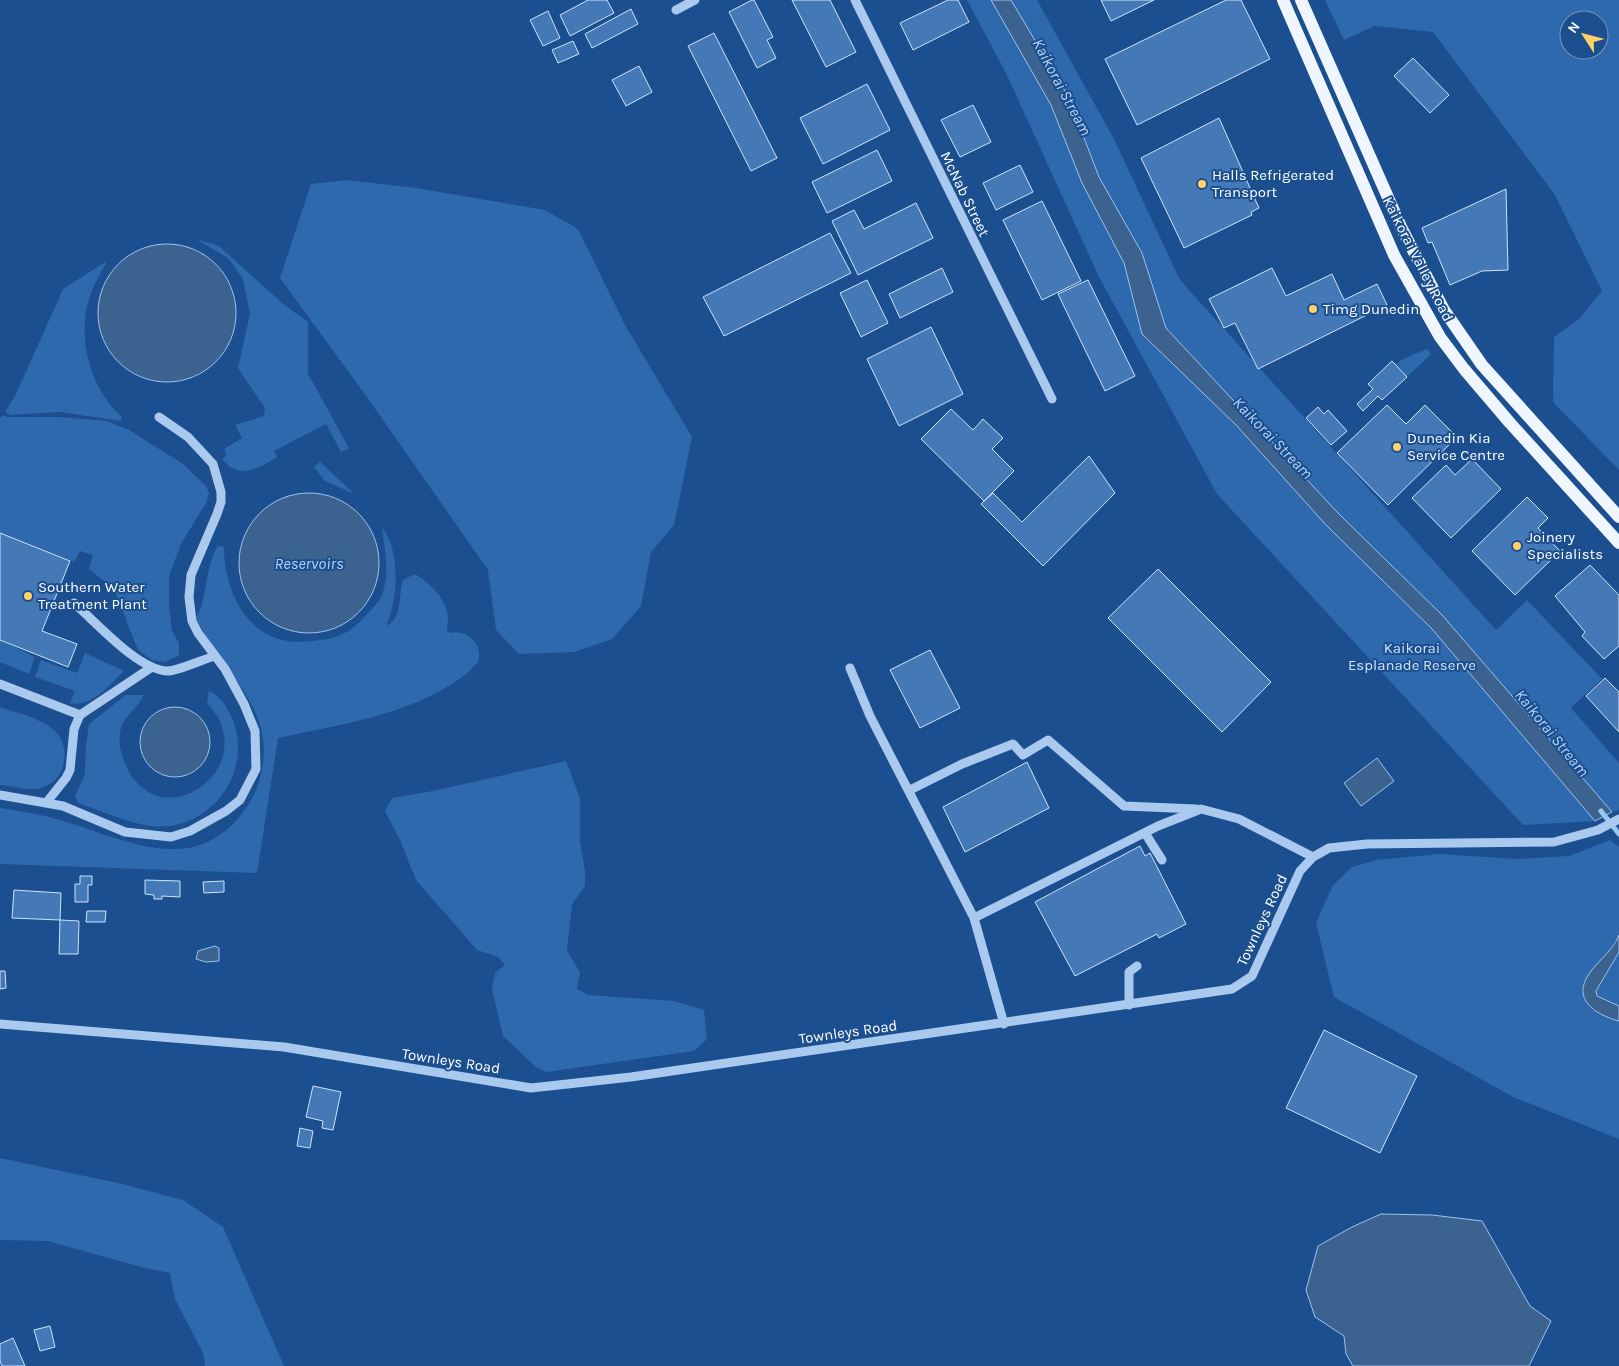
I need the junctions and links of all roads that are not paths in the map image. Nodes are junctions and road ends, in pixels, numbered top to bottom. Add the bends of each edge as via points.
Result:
1 (695, 0) edge
2 (855, 0) edge
3 (1282, 0) edge
4 (1301, 0) edge
5 (676, 10) dead end
6 (1052, 399) dead end
7 (159, 417) dead end
8 (1619, 517) edge
9 (1619, 543) edge
10 (74, 603) dead end
11 (215, 656) junction
12 (152, 667) junction
13 (850, 668) dead end
14 (0, 684) edge
15 (80, 715) junction
16 (910, 790) junction
17 (0, 795) edge
18 (46, 803) junction
19 (1201, 809) junction
20 (1619, 819) edge
21 (1145, 833) junction
22 (1313, 857) junction
23 (1162, 860) dead end
24 (974, 918) junction
25 (1137, 966) dead end
26 (1130, 1005) junction
27 (0, 1024) edge
28 (1004, 1024) junction

1 - 5 street
2 - 6 street, McNab Street
3 - 9 main road, Kaikorai Valley Road via 1394,255 1440,337 1510,423
4 - 8 main road, Kaikorai Valley Road via 1401,227 1444,310 1482,365
7 - 11 street via 188,438 213,464 221,492 217,514 191,575 189,597 192,621
10 - 12 street via 136,659
11 - 12 street via 169,671
11 - 18 street via 244,704 255,732 256,769 240,800 198,827 171,837 125,832 63,806
12 - 15 street
13 - 16 street via 870,716
14 - 15 street
15 - 18 street via 74,729 70,770
16 - 19 street via 962,764 1013,744 1023,755 1048,740 1124,806
16 - 24 street
17 - 18 street
19 - 21 street
19 - 22 street via 1239,819
20 - 22 street, Townleys Road via 1598,830 1554,842 1368,844 1329,848
21 - 23 street
21 - 24 street
22 - 26 street, Townleys Road via 1300,872 1252,976 1232,989
24 - 28 street
25 - 26 street via 1129,972
26 - 28 street, Townleys Road
27 - 28 street, Townleys Road via 284,1047 531,1088 631,1077

